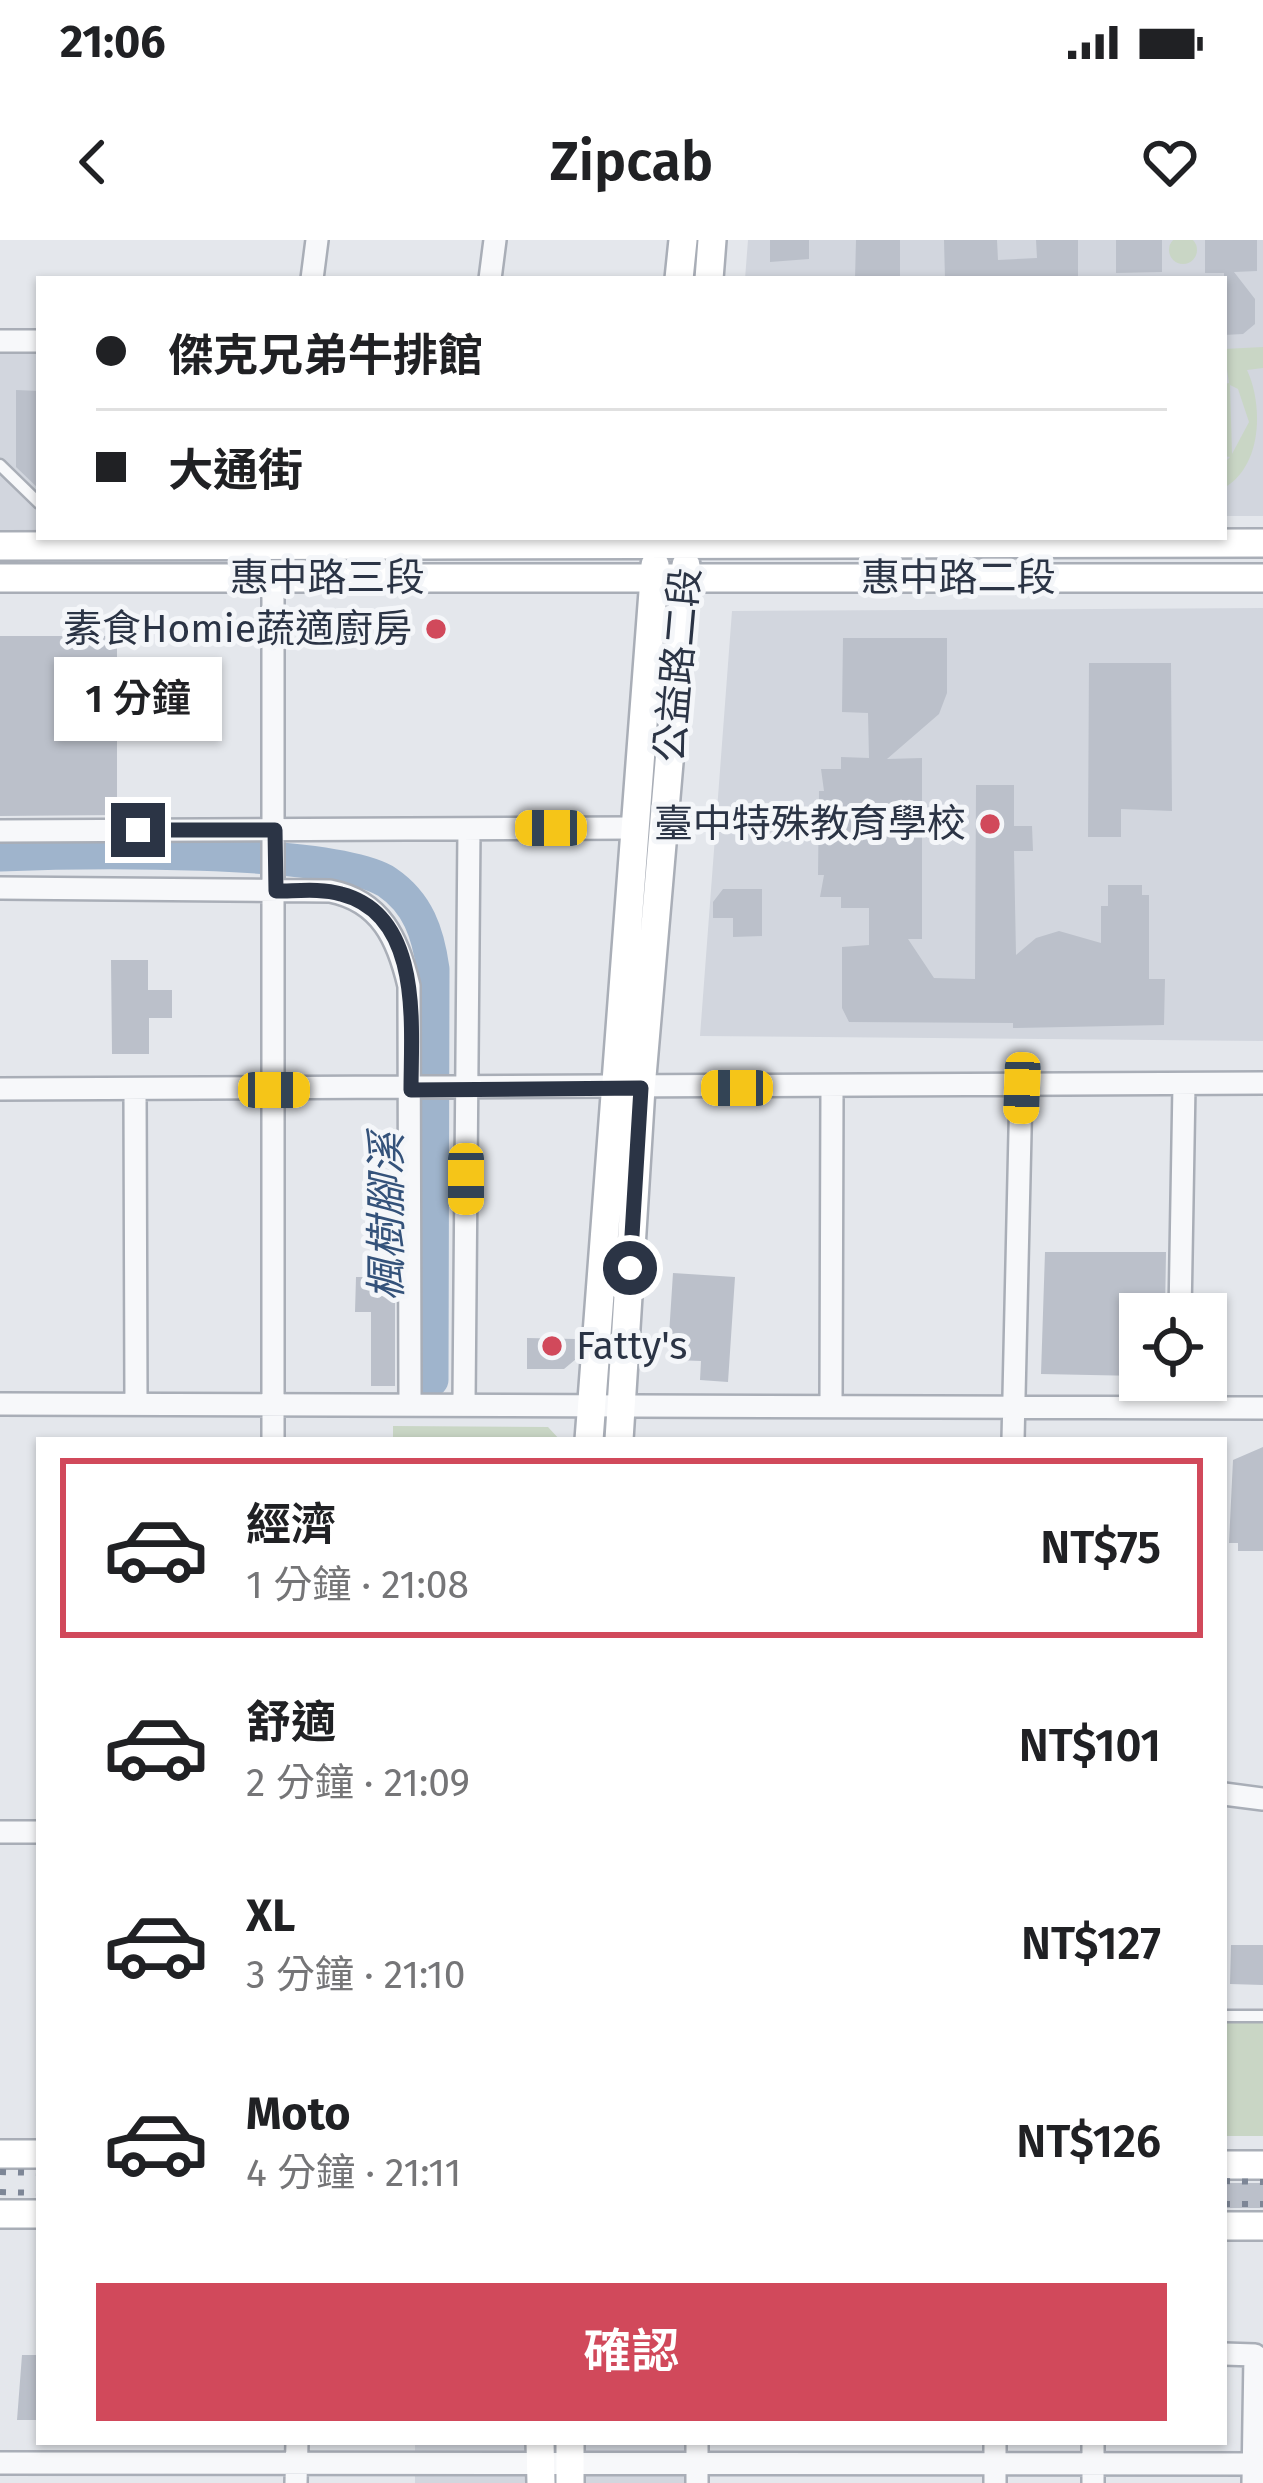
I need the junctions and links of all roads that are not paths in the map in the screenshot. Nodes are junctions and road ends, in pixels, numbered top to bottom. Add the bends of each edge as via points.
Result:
1 (316, 240) edge
2 (495, 240) edge
3 (682, 240) edge
4 (712, 240) edge
5 (312, 276) edge
6 (490, 276) edge
7 (679, 276) edge
8 (709, 276) edge
9 (0, 340) edge
10 (36, 341) edge
11 (0, 464) edge
12 (36, 499) edge
13 (657, 540) edge
14 (78, 541) edge
15 (275, 541) edge
16 (688, 541) edge
17 (1263, 543) edge
18 (0, 546) edge
19 (0, 578) edge
20 (273, 578) junction
21 (654, 578) junction
22 (685, 578) junction
23 (1263, 578) edge
24 (634, 828) junction
25 (469, 829) junction
26 (0, 831) edge
27 (276, 835) junction
28 (276, 885) junction
29 (0, 888) edge
30 (1263, 1083) edge
31 (1184, 1085) junction
32 (613, 1088) junction
33 (641, 1088) junction
34 (832, 1088) junction
35 (1022, 1088) junction
36 (0, 1089) edge
37 (135, 1089) junction
38 (274, 1090) junction
39 (416, 1090) junction
40 (461, 1090) junction
41 (1180, 1293) edge
42 (1179, 1401) edge
43 (272, 1402) junction
44 (410, 1402) junction
45 (464, 1402) junction
46 (591, 1402) junction
47 (621, 1402) junction
48 (136, 1403) junction
49 (0, 1404) edge
50 (831, 1404) junction
51 (1014, 1406) junction
52 (1179, 1407) junction
53 (1263, 1408) edge
54 (273, 1437) edge
55 (589, 1437) edge
56 (619, 1437) edge
57 (1013, 1437) edge
58 (1227, 1794) edge
59 (1263, 1798) edge
60 (0, 1832) edge
61 (36, 1832) edge
62 (1227, 2016) edge
63 (1263, 2016) edge
64 (0, 2154) edge
65 (36, 2154) edge
66 (1227, 2165) edge
67 (1263, 2165) edge
68 (0, 2214) edge
69 (36, 2215) edge
70 (1227, 2226) edge
71 (1263, 2226) edge
72 (1227, 2354) edge
73 (750, 2452) edge
74 (883, 2459) edge
75 (296, 2462) edge
76 (540, 2462) edge
77 (570, 2462) edge
78 (697, 2462) edge
79 (995, 2462) edge
80 (0, 2463) edge
81 (1093, 2463) edge
82 (1257, 2471) edge
83 (788, 2472) edge
84 (838, 2472) edge
85 (935, 2472) edge

1 - 5 street
2 - 6 street
3 - 7 street
4 - 8 street
9 - 10 street
11 - 12 lane
13 - 15 street, 惠中路三段
13 - 16 street, 惠中路三段
13 - 21 street, 公益路二段
14 - 15 street, 惠中路三段
14 - 18 street, 惠中路三段
16 - 17 street, 惠中路二段
16 - 22 street, 公益路二段
19 - 20 street, 惠中路三段
20 - 21 street, 惠中路三段
20 - 27 street
21 - 22 street, 惠中路二段
21 - 24 street, 公益路二段
22 - 23 street, 惠中路二段
22 - 33 street, 公益路二段
24 - 25 street
24 - 32 street, 公益路二段
25 - 27 street
25 - 40 street
26 - 27 street
27 - 28 street
28 - 29 street
28 - 38 street
28 - 39 street via 346,895 393,934 409,986
30 - 31 street
31 - 35 street
31 - 41 street
32 - 33 street
32 - 40 street
32 - 46 street, 公益路二段
33 - 34 street
33 - 47 street, 公益路二段
34 - 35 street
34 - 50 street
35 - 51 street
36 - 37 street
37 - 38 street
37 - 48 street
38 - 39 street
38 - 43 street
39 - 40 street
39 - 44 street
40 - 45 street
42 - 52 street
43 - 44 street
43 - 48 street
43 - 54 street
44 - 45 street
45 - 46 street
46 - 47 street
46 - 55 street, 公益路二段
47 - 50 street
47 - 56 street, 公益路二段
48 - 49 street
50 - 51 street
51 - 52 street
51 - 57 street
52 - 53 street
58 - 59 street
60 - 61 street
62 - 63 lane
64 - 65 street
66 - 67 street
68 - 69 street
70 - 71 street
72 - 82 street via 1255,2355
73 - 78 street
73 - 83 street
74 - 84 street
74 - 85 street
75 - 76 street
75 - 80 street
76 - 77 street
77 - 78 street
79 - 81 street
79 - 85 street
81 - 82 street
83 - 84 street

